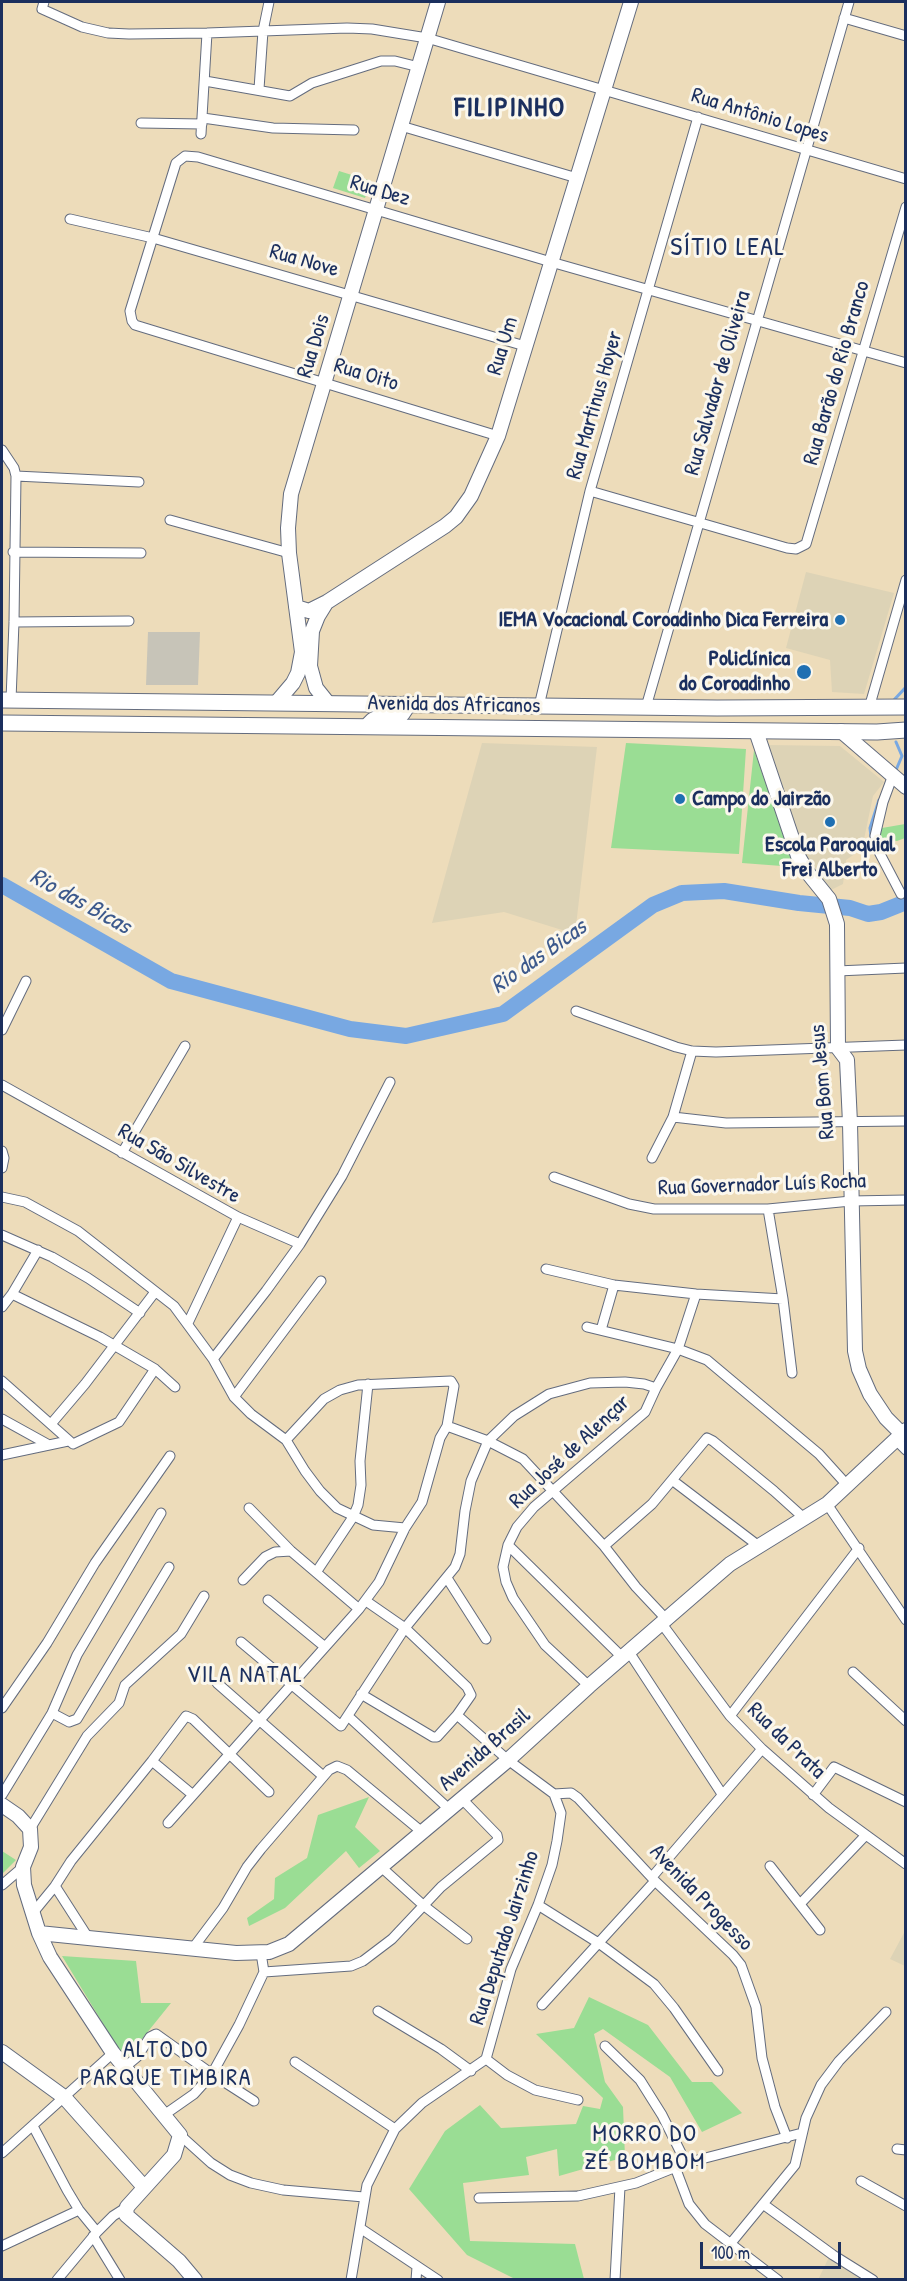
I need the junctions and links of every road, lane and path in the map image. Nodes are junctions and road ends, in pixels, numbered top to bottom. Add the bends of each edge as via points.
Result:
1 (44, 2) edge
2 (268, 2) edge
3 (438, 2) edge
4 (849, 2) edge
5 (627, 3) edge
6 (844, 18) junction
7 (263, 31) junction
8 (207, 33) junction
9 (906, 36) edge
10 (427, 38) junction
11 (419, 67) junction
12 (205, 81) junction
13 (259, 89) junction
14 (604, 89) junction
15 (698, 117) junction
16 (141, 123) dead end
17 (202, 125) junction
18 (401, 126) junction
19 (354, 130) dead end
20 (807, 150) junction
21 (577, 178) junction
22 (906, 178) edge
23 (906, 207) edge
24 (376, 210) junction
25 (70, 219) dead end
26 (153, 238) junction
27 (551, 262) junction
28 (649, 289) junction
29 (351, 295) junction
30 (756, 321) junction
31 (525, 346) junction
32 (863, 351) junction
33 (906, 363) edge
34 (325, 382) junction
35 (498, 436) junction
36 (2, 450) edge
37 (16, 476) junction
38 (139, 482) dead end
39 (590, 491) junction
40 (170, 520) dead end
41 (698, 522) junction
42 (14, 552) junction
43 (141, 553) dead end
44 (290, 553) junction
45 (906, 580) edge
46 (327, 602) junction
47 (296, 607) junction
48 (129, 621) dead end
49 (14, 622) junction
50 (6, 700) edge
51 (231, 702) junction
52 (276, 703) junction
53 (328, 703) junction
54 (405, 704) junction
55 (539, 706) junction
56 (646, 707) junction
57 (906, 707) edge
58 (717, 708) junction
59 (836, 708) junction
60 (869, 708) junction
61 (2, 723) edge
62 (216, 725) junction
63 (367, 726) junction
64 (668, 729) junction
65 (756, 730) junction
66 (906, 730) edge
67 (842, 731) junction
68 (893, 776) junction
69 (906, 787) edge
70 (901, 894) dead end
71 (906, 968) edge
72 (837, 971) junction
73 (26, 981) dead end
74 (576, 1011) dead end
75 (2, 1030) edge
76 (906, 1045) edge
77 (185, 1046) dead end
78 (838, 1048) junction
79 (692, 1051) junction
80 (390, 1082) dead end
81 (2, 1085) edge
82 (673, 1117) junction
83 (906, 1121) edge
84 (850, 1123) junction
85 (2, 1151) edge
86 (122, 1153) junction
87 (652, 1158) dead end
88 (2, 1168) edge
89 (554, 1177) dead end
90 (2, 1197) edge
91 (906, 1200) edge
92 (851, 1201) junction
93 (768, 1209) junction
94 (238, 1217) junction
95 (2, 1235) edge
96 (300, 1244) junction
97 (38, 1250) junction
98 (546, 1269) dead end
99 (321, 1281) dead end
100 (614, 1285) junction
101 (155, 1292) junction
102 (12, 1294) junction
103 (696, 1294) junction
104 (783, 1299) junction
105 (2, 1307) edge
106 (140, 1313) junction
107 (188, 1323) junction
108 (587, 1327) dead end
109 (601, 1330) junction
110 (115, 1346) junction
111 (678, 1349) junction
112 (213, 1359) junction
113 (155, 1370) junction
114 (792, 1372) dead end
115 (2, 1381) edge
116 (368, 1384) junction
117 (175, 1387) dead end
118 (656, 1388) junction
119 (234, 1397) junction
120 (2, 1419) edge
121 (51, 1424) junction
122 (447, 1426) junction
123 (901, 1435) edge
124 (286, 1440) junction
125 (68, 1441) junction
126 (488, 1441) junction
127 (49, 1444) junction
128 (906, 1450) edge
129 (2, 1455) edge
130 (170, 1456) dead end
131 (672, 1480) junction
132 (848, 1485) junction
133 (554, 1491) junction
134 (827, 1504) junction
135 (249, 1508) dead end
136 (161, 1513) dead end
137 (353, 1516) junction
138 (805, 1519) junction
139 (405, 1528) junction
140 (508, 1545) junction
141 (604, 1546) junction
142 (760, 1547) junction
143 (859, 1548) junction
144 (291, 1551) junction
145 (170, 1567) dead end
146 (317, 1571) junction
147 (447, 1578) junction
148 (243, 1580) dead end
149 (204, 1596) dead end
150 (268, 1600) dead end
151 (366, 1601) junction
152 (359, 1609) junction
153 (906, 1620) edge
154 (665, 1622) junction
155 (405, 1628) junction
156 (486, 1639) dead end
157 (241, 1642) dead end
158 (325, 1647) junction
159 (625, 1654) junction
160 (853, 1672) dead end
161 (218, 1683) dead end
162 (292, 1684) junction
163 (589, 1686) junction
164 (361, 1694) junction
165 (2, 1708) edge
166 (52, 1713) junction
167 (457, 1715) junction
168 (348, 1716) junction
169 (730, 1716) junction
170 (260, 1720) junction
171 (906, 1721) edge
172 (762, 1749) junction
173 (230, 1754) junction
174 (508, 1760) junction
175 (152, 1761) junction
176 (324, 1776) junction
177 (269, 1792) dead end
178 (554, 1794) junction
179 (722, 1794) junction
180 (193, 1795) junction
181 (813, 1795) junction
182 (2, 1796) edge
183 (462, 1799) junction
184 (906, 1802) edge
185 (2, 1805) edge
186 (449, 1809) junction
187 (168, 1823) dead end
188 (30, 1829) junction
189 (422, 1832) junction
190 (865, 1836) junction
191 (906, 1864) edge
192 (380, 1866) junction
193 (770, 1866) dead end
194 (22, 1867) junction
195 (653, 1879) junction
196 (2, 1885) edge
197 (55, 1886) junction
198 (800, 1904) junction
199 (423, 1905) junction
200 (538, 1905) junction
201 (32, 1914) junction
202 (820, 1930) dead end
203 (39, 1933) junction
204 (89, 1939) junction
205 (466, 1939) dead end
206 (600, 1944) junction
207 (193, 1948) junction
208 (261, 1953) junction
209 (264, 1972) junction
210 (542, 2006) dead end
211 (378, 2011) dead end
212 (886, 2012) dead end
213 (605, 2046) dead end
214 (2, 2052) edge
215 (113, 2053) junction
216 (486, 2059) junction
217 (295, 2062) dead end
218 (125, 2067) junction
219 (471, 2071) junction
220 (718, 2071) dead end
221 (212, 2074) junction
222 (64, 2097) junction
223 (578, 2100) dead end
224 (254, 2101) dead end
225 (164, 2115) junction
226 (33, 2126) junction
227 (395, 2129) junction
228 (802, 2133) junction
229 (180, 2135) junction
230 (787, 2139) junction
231 (2, 2153) edge
232 (686, 2163) junction
233 (675, 2168) junction
234 (861, 2181) dead end
235 (144, 2187) junction
236 (620, 2187) junction
237 (364, 2197) junction
238 (479, 2199) dead end
239 (763, 2204) junction
240 (906, 2206) edge
241 (79, 2210) junction
242 (124, 2211) junction
243 (360, 2228) junction
244 (95, 2234) junction
245 (731, 2243) junction
246 (2, 2246) edge
247 (417, 2266) junction
248 (57, 2280) edge
249 (120, 2280) edge
250 (195, 2280) edge
251 (351, 2280) edge
252 (416, 2280) edge
253 (438, 2280) edge
254 (615, 2280) edge
255 (778, 2280) edge
256 (873, 2280) edge

1 - 8 street, Rua Antônio Lopes via 42,9 94,31
2 - 7 street
3 - 10 main road, Rua Dois
4 - 6 street, Rua Salvador de Oliveira
5 - 14 main road, Rua Um
6 - 9 street
6 - 20 street, Rua Salvador de Oliveira
7 - 8 street, Rua Antônio Lopes
7 - 10 street, Rua Antônio Lopes via 372,29
7 - 13 street
8 - 12 street
10 - 11 main road, Rua Dois
10 - 14 street, Rua Antônio Lopes
11 - 13 street via 381,61 312,83 290,96
11 - 18 main road, Rua Dois
12 - 13 street
12 - 17 street
14 - 15 street, Rua Antônio Lopes
14 - 21 main road, Rua Um
15 - 20 street, Rua Antônio Lopes
15 - 28 street, Rua Martinus Hoyer
16 - 17 street
17 - 19 street
18 - 21 street
18 - 24 main road, Rua Dois
20 - 22 street, Rua Antônio Lopes
20 - 30 street, Rua Salvador de Oliveira
21 - 27 main road, Rua Um
23 - 32 street, Rua Barão do Rio Branco
24 - 26 street, Rua Dez via 184,156 176,163
24 - 27 street, Rua Dez
24 - 29 main road, Rua Dois
25 - 26 street, Rua Nove
26 - 29 street, Rua Nove
26 - 34 street, Rua Oito via 130,311 139,328
27 - 28 street, Rua Dez
27 - 31 main road, Rua Um
28 - 30 street, Rua Dez
28 - 39 street, Rua Martinus Hoyer
29 - 31 street, Rua Nove
29 - 34 main road, Rua Dois
30 - 32 street, Rua Dez
30 - 41 street, Rua Salvador de Oliveira
31 - 35 main road, Rua Um
32 - 33 street, Rua Dez
32 - 41 street, Rua Barão do Rio Branco via 809,538 802,547 787,548
34 - 35 street, Rua Oito
34 - 44 main road, Rua Dois via 291,494
35 - 46 main road, Rua Um via 471,496 456,517
36 - 37 street
37 - 38 street
37 - 42 street
39 - 41 street
39 - 55 street, Rua Martinus Hoyer
40 - 44 street
41 - 56 street, Rua Salvador de Oliveira
42 - 43 street
42 - 49 street
44 - 47 main road, Rua Dois
45 - 60 street
46 - 47 main road, Rua Um via 309,611
46 - 53 main road via 315,622 310,656 312,679
47 - 52 main road, Rua Dois via 302,635 301,663 293,683
48 - 49 street
49 - 50 street
50 - 51 main road, Avenida dos Africanos
51 - 52 main road, Avenida dos Africanos
51 - 62 main road via 215,709
52 - 53 main road, Avenida dos Africanos
53 - 54 main road, Avenida dos Africanos
54 - 55 main road, Avenida dos Africanos
54 - 63 main road via 402,714 382,716
55 - 56 main road, Avenida dos Africanos
56 - 58 main road, Avenida dos Africanos
57 - 60 main road, Avenida dos Africanos
58 - 59 main road, Avenida dos Africanos
58 - 64 main road via 718,716 712,721
59 - 60 main road, Avenida dos Africanos
59 - 65 main road via 815,716 764,716 757,722
61 - 62 main road, Avenida dos Africanos
62 - 63 main road, Avenida dos Africanos
63 - 64 main road, Avenida dos Africanos
64 - 65 main road, Avenida dos Africanos
65 - 67 main road, Avenida dos Africanos
65 - 72 main road, Rua Bom Jesus via 798,856 829,899 838,933
66 - 67 main road, Avenida dos Africanos
67 - 68 main road
68 - 69 main road
68 - 70 street via 882,802 875,836
71 - 72 street
72 - 78 main road, Rua Bom Jesus
73 - 75 street
74 - 79 street
76 - 78 street
77 - 86 street
78 - 79 street
78 - 84 main road, Rua Bom Jesus via 847,1060
79 - 82 street
80 - 96 street via 342,1176
81 - 86 street, Rua São Silvestre
82 - 84 street via 726,1123
82 - 87 street
83 - 84 street
84 - 92 main road, Rua Bom Jesus
85 - 88 street
86 - 94 street, Rua São Silvestre
89 - 93 street, Rua Governador Luís Rocha via 654,1209
90 - 101 street via 25,1202 78,1230
91 - 92 street, Rua Governador Luís Rocha
92 - 93 street, Rua Governador Luís Rocha
92 - 123 main road, Rua Bom Jesus via 857,1360 870,1394
93 - 104 street
94 - 96 street
94 - 107 street, Rua São Silvestre
95 - 97 street
96 - 112 street
97 - 102 street
97 - 106 street
98 - 100 street
99 - 119 street
100 - 103 street
100 - 109 street
101 - 106 street
101 - 107 street
102 - 105 street
102 - 110 street
103 - 104 street
103 - 111 street, Rua José de Alençar
104 - 114 street
106 - 110 street
107 - 112 street
108 - 109 street
109 - 111 street
110 - 113 street
110 - 121 street
111 - 118 street, Rua José de Alençar
111 - 132 street via 707,1360 819,1454
112 - 119 street
113 - 117 street
113 - 125 street via 119,1422 78,1443
115 - 121 street
116 - 122 street via 451,1381 455,1391
116 - 124 street via 340,1390 324,1400
116 - 137 street via 361,1485
118 - 126 street via 625,1382 590,1383 549,1394 514,1416
118 - 133 street, Rua José de Alençar via 641,1416
119 - 124 street
120 - 127 street
121 - 125 street
122 - 126 street, Rua da Prata
122 - 139 street via 422,1502
123 - 128 street
123 - 132 main road, Avenida Brasil
124 - 137 street via 320,1491
125 - 127 street
126 - 133 street, Rua da Prata via 523,1459
126 - 147 street via 471,1481 460,1554
127 - 129 street
130 - 165 street via 95,1563
131 - 138 street via 705,1439 713,1441
131 - 141 street via 652,1504
131 - 142 street
132 - 134 main road, Avenida Brasil
133 - 140 street, Rua José de Alençar via 534,1507
133 - 141 street, Rua da Prata
134 - 138 main road, Avenida Brasil
134 - 143 street
135 - 144 street
136 - 166 street via 77,1655
137 - 139 street via 373,1525
137 - 146 street
138 - 142 main road, Avenida Brasil
139 - 151 street
140 - 159 street
140 - 163 street, Rua José de Alençar via 503,1567 513,1598 545,1645
141 - 154 street, Rua da Prata
142 - 154 main road, Avenida Brasil via 723,1570
143 - 153 street
143 - 169 street
144 - 146 street
144 - 148 street via 265,1557
145 - 166 street via 77,1719 69,1722
146 - 152 street
147 - 155 street
147 - 156 street
149 - 188 street via 181,1634 125,1685 119,1703 87,1736
150 - 158 street
151 - 152 street
151 - 155 street
152 - 158 street
154 - 159 main road, Avenida Brasil
154 - 169 street, Rua da Prata
155 - 164 street
155 - 167 street via 470,1691 469,1700
157 - 162 street
158 - 162 street
159 - 163 main road, Avenida Brasil
159 - 179 street
160 - 171 street
161 - 170 street
162 - 168 street via 341,1726
162 - 170 street
163 - 174 main road, Avenida Brasil
164 - 167 street via 433,1737
164 - 168 street
166 - 182 street
167 - 174 street
168 - 186 street
169 - 172 street, Rua da Prata
170 - 173 street
170 - 176 street
172 - 179 street
172 - 181 street, Rua da Prata
173 - 175 street via 190,1716 182,1720
173 - 177 street
173 - 180 street
174 - 178 street
174 - 183 main road, Avenida Brasil
175 - 180 street
175 - 197 street
176 - 189 street via 337,1766 347,1770
176 - 207 street via 247,1867
178 - 195 street, Avenida Progesso via 571,1793 578,1798
178 - 200 street, Rua Deputado Jairzinho via 561,1813 552,1865
179 - 195 street
180 - 187 street
181 - 184 street via 834,1767
181 - 190 street, Rua da Prata
183 - 186 main road, Avenida Brasil
183 - 199 street via 498,1839
185 - 188 main road
186 - 189 main road, Avenida Brasil
188 - 194 main road via 31,1847
189 - 192 main road, Avenida Brasil
190 - 191 street, Rua da Prata
190 - 198 street
192 - 199 street
192 - 208 main road, Avenida Brasil via 294,1940
193 - 198 street
194 - 196 street
194 - 201 main road
195 - 206 street
195 - 230 street, Avenida Progesso via 733,1954 746,1975 756,2007 762,2058
197 - 201 street
197 - 204 street
198 - 202 street
199 - 205 street
199 - 209 street via 392,1939 357,1964
200 - 206 street
200 - 216 street, Rua Deputado Jairzinho via 511,1969
201 - 203 main road
203 - 204 main road, Avenida Brasil
203 - 215 main road via 50,1957
204 - 207 main road, Avenida Brasil
206 - 210 street
206 - 220 street via 654,1984
207 - 208 main road, Avenida Brasil
208 - 209 street
209 - 221 street
211 - 219 street
212 - 228 street via 821,2085
213 - 232 street via 640,2080
214 - 222 main road
215 - 218 main road
215 - 222 street
216 - 219 street, Rua Deputado Jairzinho
216 - 223 street via 535,2090
217 - 227 street
218 - 221 street via 154,2034
218 - 225 main road
219 - 227 street, Rua Deputado Jairzinho via 422,2103
221 - 224 street
221 - 225 street via 194,2094
222 - 226 street
222 - 235 main road
225 - 229 main road
226 - 231 street
226 - 241 street
227 - 237 street, Rua Deputado Jairzinho
228 - 230 street
228 - 239 street via 795,2165
229 - 235 main road via 174,2155
229 - 237 street via 211,2163 250,2183
230 - 232 street
232 - 233 street
233 - 236 street
233 - 245 street via 692,2209 716,2234
234 - 240 street
235 - 242 main road
236 - 238 street via 578,2196
236 - 254 street
237 - 243 street, Rua Deputado Jairzinho
239 - 245 street
239 - 256 street
241 - 244 street
241 - 246 street
242 - 244 street
242 - 250 main road
243 - 247 street
243 - 251 street, Rua Deputado Jairzinho
244 - 248 street
244 - 249 street
245 - 255 street
247 - 252 street
247 - 253 street

